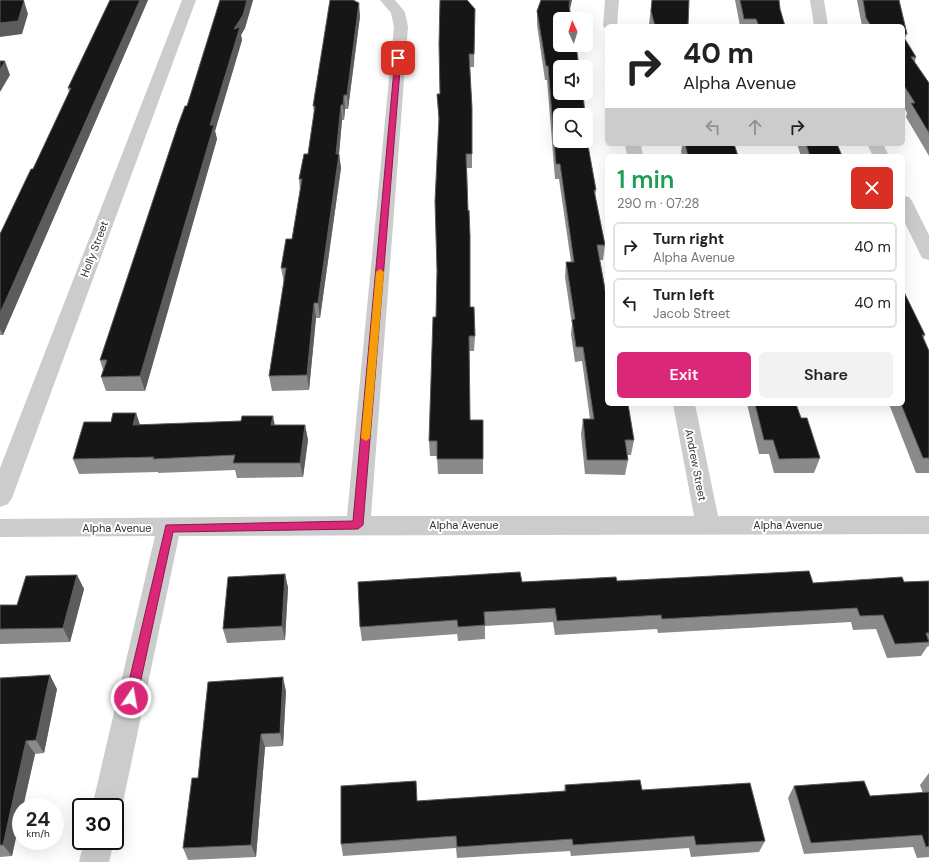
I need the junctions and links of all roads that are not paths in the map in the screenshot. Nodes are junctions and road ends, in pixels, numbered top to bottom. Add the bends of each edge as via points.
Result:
1 (189, 0) edge
2 (387, 0) edge
3 (612, 0) edge
4 (817, 0) edge
5 (610, 24) edge
6 (821, 24) edge
7 (905, 205) edge
8 (929, 254) edge
9 (684, 406) edge
10 (0, 498) edge
11 (358, 525) junction
12 (708, 525) junction
13 (929, 525) edge
14 (0, 528) edge
15 (169, 528) junction
16 (108, 798) edge
17 (97, 850) edge
18 (94, 862) edge

1 - 10 street, Holly Street
2 - 11 street via 398,12 401,27
3 - 5 street
4 - 6 street
7 - 8 street
9 - 12 street, Andrew Street
11 - 12 street, Alpha Avenue
11 - 15 street, Alpha Avenue
12 - 13 street, Alpha Avenue
14 - 15 street, Alpha Avenue
15 - 16 street
17 - 18 street

